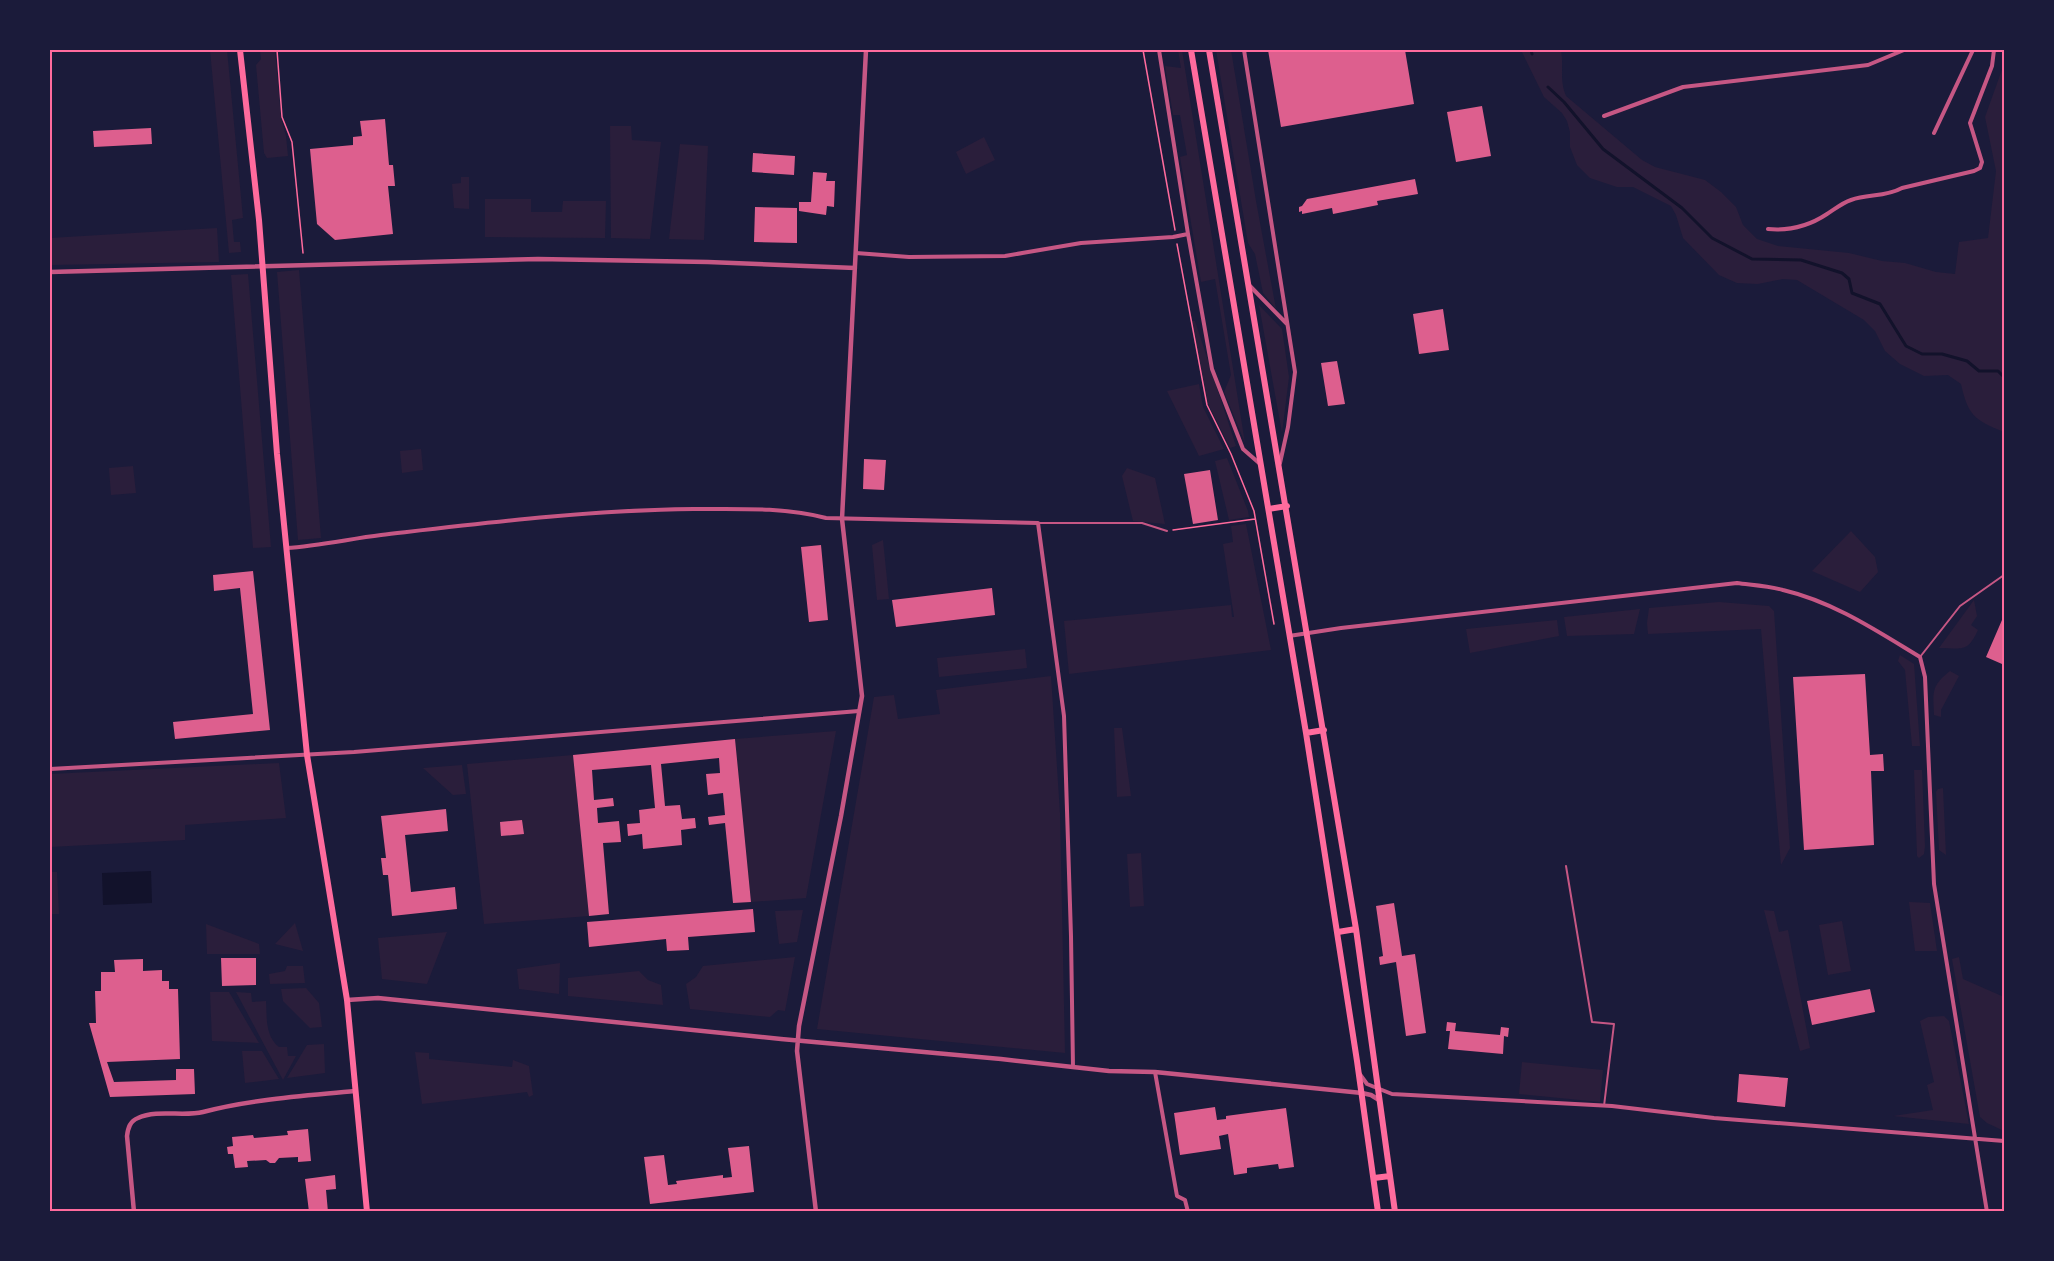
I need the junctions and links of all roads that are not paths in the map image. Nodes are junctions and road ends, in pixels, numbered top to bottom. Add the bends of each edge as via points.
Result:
1 (240, 50) edge
2 (866, 50) edge
3 (1159, 50) edge
4 (1191, 50) edge
5 (1209, 50) edge
6 (1244, 50) edge
7 (1904, 50) edge
8 (1973, 50) edge
9 (1994, 50) edge
10 (1604, 116) dead end
11 (1934, 133) dead end
12 (1768, 229) dead end
13 (1188, 234) junction
14 (856, 253) junction
15 (262, 266) junction
16 (855, 268) junction
17 (50, 272) edge
18 (1250, 286) junction
19 (1288, 325) junction
20 (1261, 465) junction
21 (1279, 466) junction
22 (1287, 506) junction
23 (1269, 509) junction
24 (842, 519) junction
25 (1038, 523) junction
26 (1167, 531) road end
27 (285, 548) junction
28 (2004, 575) edge
29 (1308, 633) junction
30 (1289, 636) junction
31 (1920, 657) junction
32 (860, 711) junction
33 (1324, 730) junction
34 (1306, 733) junction
35 (307, 755) junction
36 (50, 769) edge
37 (1566, 866) dead end
38 (1356, 928) junction
39 (1338, 932) junction
40 (347, 1000) junction
41 (797, 1041) junction
42 (1073, 1067) junction
43 (1155, 1072) junction
44 (1359, 1073) junction
45 (1378, 1089) junction
46 (356, 1091) junction
47 (1362, 1093) junction
48 (1379, 1100) junction
49 (1604, 1106) junction
50 (1975, 1138) junction
51 (2004, 1141) edge
52 (1390, 1176) junction
53 (1374, 1178) junction
54 (134, 1212) edge
55 (367, 1212) edge
56 (816, 1212) edge
57 (1188, 1212) edge
58 (1378, 1212) edge
59 (1395, 1212) edge
60 (1987, 1212) edge

1 - 15 main road
2 - 14 street
3 - 13 street
4 - 20 main road
5 - 18 main road
6 - 19 street
7 - 10 street via 1868,65 1683,87
8 - 11 street
9 - 12 street via 1992,66 1970,123 1982,162 1980,168 1894,193 1853,199 1808,225
13 - 14 street via 1081,243 1005,256
13 - 20 street via 1212,369 1243,449
14 - 16 street
15 - 16 street via 538,259
15 - 17 street
15 - 27 main road
16 - 24 street
18 - 19 street
18 - 21 main road
19 - 21 street via 1295,372
20 - 23 main road
21 - 22 main road
22 - 23 main road
22 - 29 main road
23 - 30 main road
24 - 25 street
24 - 27 street via 746,509 593,513
24 - 32 street via 862,696
25 - 26 lane via 1142,523
25 - 42 street via 1064,716
27 - 35 main road
28 - 31 lane via 1960,606
29 - 30 street
29 - 31 street via 1737,583 1811,599 1850,615
29 - 33 main road
30 - 34 main road
31 - 50 street via 1925,677 1934,884
32 - 35 street
32 - 41 street
33 - 34 main road
33 - 38 main road
34 - 39 main road
35 - 36 street
35 - 40 main road
37 - 49 lane via 1592,1022 1614,1024
38 - 39 main road
38 - 45 main road
39 - 44 main road
40 - 41 street via 378,998
40 - 46 main road
41 - 42 street
41 - 56 street
42 - 43 street
43 - 47 street
43 - 57 street via 1177,1196 1185,1200
44 - 45 street via 1367,1084
44 - 47 main road
45 - 48 main road
45 - 49 street via 1392,1094
46 - 54 street via 136,1118 127,1136
46 - 55 main road
47 - 48 street
47 - 53 main road
48 - 52 main road
49 - 50 street
50 - 51 street
50 - 60 street
52 - 53 main road
52 - 59 main road
53 - 58 main road

